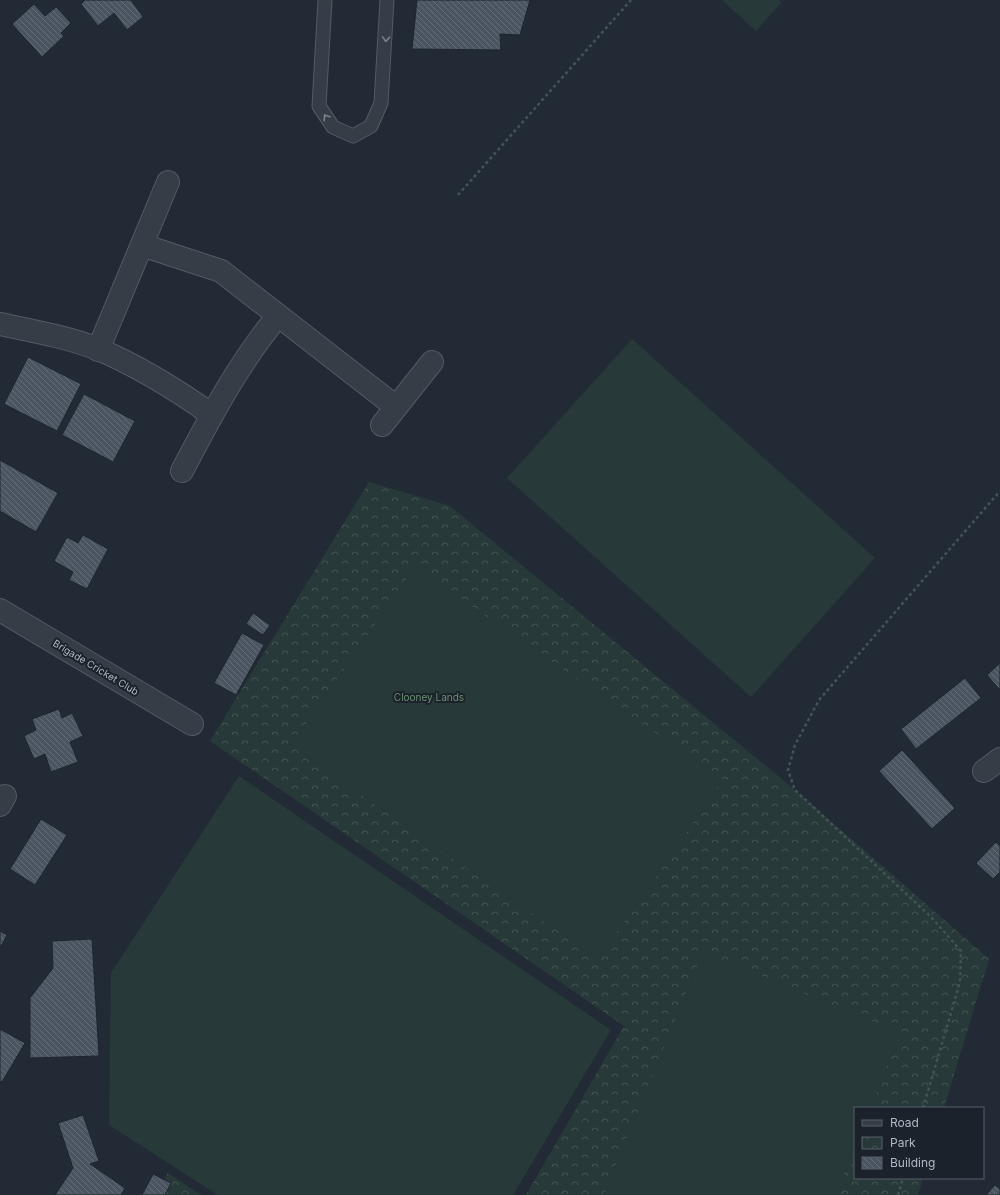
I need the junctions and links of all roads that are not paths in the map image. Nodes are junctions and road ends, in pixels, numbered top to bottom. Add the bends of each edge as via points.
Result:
1 (325, 0) edge
2 (387, 0) edge
3 (168, 182) dead end
4 (142, 245) junction
5 (278, 316) junction
6 (0, 324) edge
7 (98, 350) junction
8 (432, 362) dead end
9 (396, 407) junction
10 (212, 415) junction
11 (382, 425) dead end
12 (182, 471) dead end
13 (0, 610) edge
14 (192, 724) dead end

2 -> 1 lane via 381,103 371,126 353,136 332,127 319,106
3 - 4 street
4 - 5 street via 221,271
4 - 7 street
5 - 9 street
5 - 10 street via 264,333
6 - 7 street via 60,337
7 - 10 street via 174,388
8 - 9 street
9 - 11 street
10 - 12 street
13 - 14 street, Brigade Cricket Club

